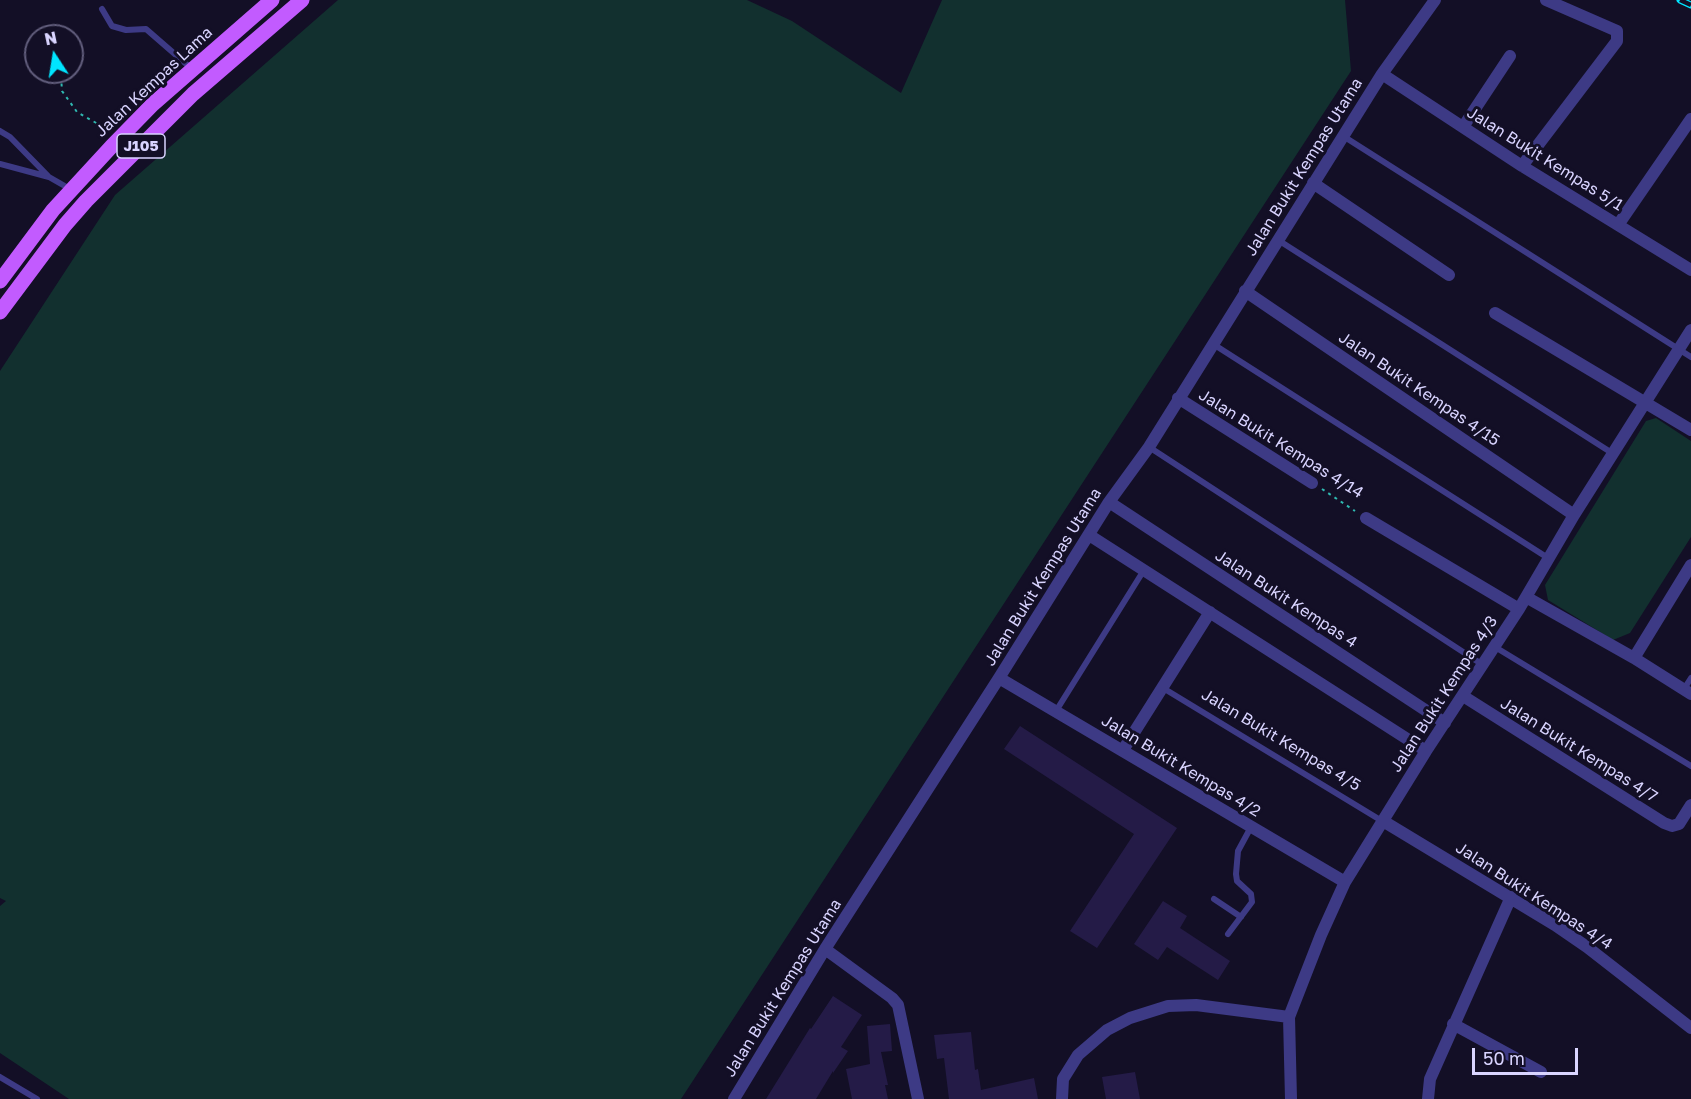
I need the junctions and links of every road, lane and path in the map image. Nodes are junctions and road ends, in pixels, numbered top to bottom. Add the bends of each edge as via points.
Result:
1 (272, 0) edge
2 (302, 0) edge
3 (1435, 0) edge
4 (1546, 0) edge
5 (102, 9) dead end
6 (1510, 56) dead end
7 (192, 70) junction
8 (1382, 74) junction
9 (62, 84) edge
10 (1691, 119) edge
11 (1463, 127) junction
12 (0, 131) edge
13 (1343, 135) junction
14 (111, 147) junction
15 (0, 164) edge
16 (1522, 166) junction
17 (49, 177) junction
18 (1313, 183) junction
19 (71, 190) junction
20 (1618, 225) junction
21 (1277, 240) junction
22 (1691, 270) edge
23 (1449, 275) dead end
24 (0, 281) edge
25 (1245, 291) junction
26 (0, 312) edge
27 (1495, 313) dead end
28 (1691, 330) edge
29 (1213, 344) junction
30 (1678, 349) junction
31 (1691, 357) edge
32 (1178, 398) junction
33 (1644, 402) junction
34 (1691, 430) edge
35 (1149, 447) junction
36 (1612, 453) junction
37 (1312, 483) joint
38 (1108, 502) junction
39 (1574, 515) junction
40 (1366, 518) joint
41 (1089, 535) junction
42 (1550, 559) junction
43 (1691, 565) edge
44 (1144, 570) junction
45 (1526, 597) junction
46 (1519, 609) junction
47 (1210, 612) junction
48 (1495, 647) junction
49 (1634, 658) junction
50 (1483, 666) junction
51 (999, 678) junction
52 (1691, 678) edge
53 (1162, 688) junction
54 (1687, 692) edge
55 (1463, 696) junction
56 (1056, 711) junction
57 (1445, 723) junction
58 (1123, 750) junction
59 (1426, 751) junction
60 (1691, 766) edge
61 (1691, 805) edge
62 (1383, 821) junction
63 (1251, 827) junction
64 (1345, 882) junction
65 (1511, 897) junction
66 (1214, 900) dead end
67 (1241, 917) junction
68 (1228, 934) dead end
69 (825, 949) junction
70 (1289, 1017) junction
71 (1453, 1024) junction
72 (1691, 1028) edge
73 (1541, 1072) dead end
74 (0, 1077) edge
75 (37, 1099) edge
76 (734, 1099) edge
77 (918, 1099) edge
78 (1062, 1099) edge
79 (1291, 1099) edge
80 (1428, 1099) edge

1 - 7 main road, Jalan Kempas Lama / J105
2 - 26 main road, J105 via 193,94 86,201
3 - 8 street, Jalan Bukit Kempas Utama
4 - 16 street via 1617,31 1617,41
5 - 7 lane via 112,26 146,29
6 - 11 street
7 - 14 main road, Jalan Kempas Lama / J105
8 - 11 street, Jalan Bukit Kempas 5/1
8 - 13 street, Jalan Bukit Kempas Utama
9 - 14 path via 77,112 98,124
10 - 20 street
11 - 16 street, Jalan Bukit Kempas 5/1
12 - 17 lane
13 - 18 street, Jalan Bukit Kempas Utama
13 - 30 lane
14 - 19 main road, Jalan Kempas Lama / J105
15 - 17 lane
16 - 20 street, Jalan Bukit Kempas 5/1
17 - 19 lane
18 - 21 street, Jalan Bukit Kempas Utama
18 - 23 street
19 - 24 main road, Jalan Kempas Lama / J105
20 - 22 street, Jalan Bukit Kempas 5/1
21 - 25 street, Jalan Bukit Kempas Utama
21 - 36 lane
25 - 29 street, Jalan Bukit Kempas Utama
25 - 39 street, Jalan Bukit Kempas 4/15
27 - 33 street
28 - 30 street, Jalan Bukit Kempas 4/3
29 - 32 street, Jalan Bukit Kempas Utama
29 - 42 lane
30 - 31 lane
30 - 33 street, Jalan Bukit Kempas 4/3
32 - 35 street, Jalan Bukit Kempas Utama
32 - 37 street, Jalan Bukit Kempas 4/14
33 - 34 street
33 - 36 street, Jalan Bukit Kempas 4/3
35 - 38 street, Jalan Bukit Kempas Utama
35 - 50 lane
36 - 39 street, Jalan Bukit Kempas 4/3
37 - 40 path, Jalan Bukit Kempas 4/14
38 - 41 street, Jalan Bukit Kempas Utama
38 - 57 street, Jalan Bukit Kempas 4
39 - 42 street, Jalan Bukit Kempas 4/3
40 - 46 street
41 - 44 street
41 - 51 street, Jalan Bukit Kempas Utama
42 - 45 street, Jalan Bukit Kempas 4/3
43 - 49 street
44 - 47 street
44 - 56 lane
45 - 46 street, Jalan Bukit Kempas 4/3
45 - 49 street
46 - 48 street, Jalan Bukit Kempas 4/3
47 - 53 street
47 - 59 street
48 - 50 street, Jalan Bukit Kempas 4/3
48 - 60 lane
49 - 54 street
50 - 55 street, Jalan Bukit Kempas 4/3
51 - 56 street, Jalan Bukit Kempas 4/2
51 - 69 street, Jalan Bukit Kempas Utama
52 - 54 lane
53 - 58 street
53 - 62 lane, Jalan Bukit Kempas 4/5
55 - 57 street, Jalan Bukit Kempas 4/3
55 - 61 street, Jalan Bukit Kempas 4/7 via 1664,823 1679,824
56 - 58 street, Jalan Bukit Kempas 4/2
57 - 59 street, Jalan Bukit Kempas 4/3
58 - 63 street, Jalan Bukit Kempas 4/2
59 - 62 street, Jalan Bukit Kempas 4/3
62 - 64 street, Jalan Bukit Kempas 4/3
62 - 65 street, Jalan Bukit Kempas 4/4
63 - 64 street, Jalan Bukit Kempas 4/2
63 - 67 lane via 1238,851 1236,878 1252,898
64 - 70 street, Jalan Bukit Kempas 4/3
65 - 71 street
65 - 72 street, Jalan Bukit Kempas 4/4 via 1587,947
66 - 67 lane
67 - 68 lane
69 - 76 street, Jalan Bukit Kempas Utama
69 - 77 street via 898,1005
70 - 78 street via 1196,1005 1167,1006 1130,1018 1107,1030 1078,1055 1063,1079
70 - 79 street, Jalan Bukit Kempas 4/3
71 - 73 street
71 - 80 street via 1430,1079
74 - 75 lane

